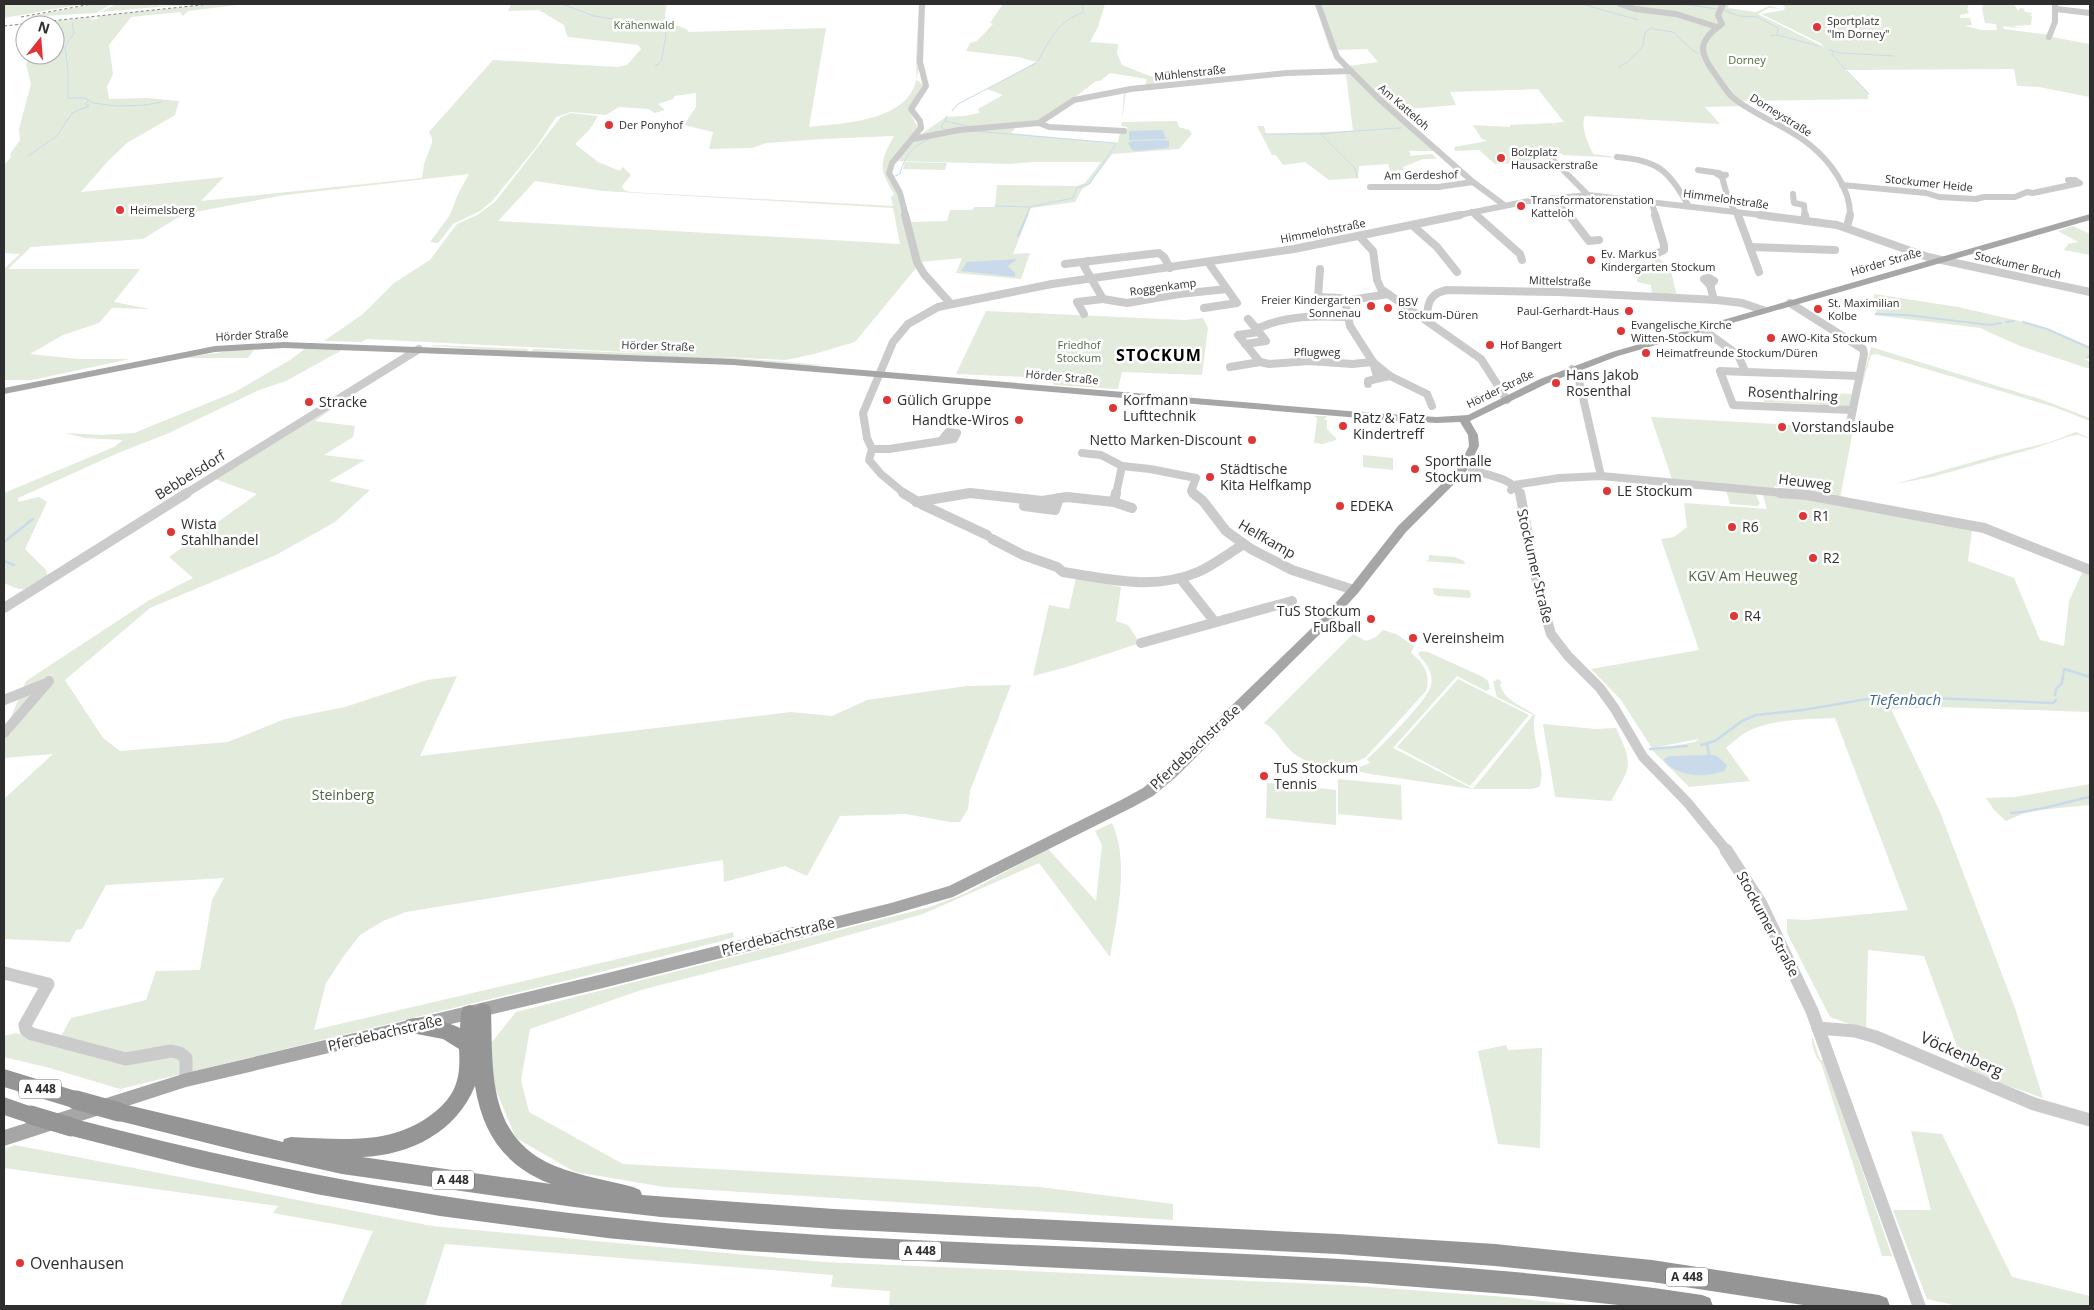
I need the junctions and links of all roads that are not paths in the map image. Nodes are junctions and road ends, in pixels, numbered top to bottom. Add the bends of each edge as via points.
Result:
1 (922, 4) edge
2 (1318, 4) edge
3 (1620, 4) edge
4 (1724, 4) edge
5 (2056, 6) edge
6 (2090, 13) edge
7 (1717, 27) junction
8 (2049, 36) dead end
9 (1351, 71) junction
10 (1039, 123) junction
11 (1124, 131) dead end
12 (913, 139) junction
13 (1617, 157) dead end
14 (1551, 158) dead end
15 (1698, 170) dead end
16 (1473, 182) junction
17 (2071, 183) dead end
18 (1842, 184) junction
19 (1370, 187) dead end
20 (1793, 194) dead end
21 (1588, 195) junction
22 (1552, 198) junction
23 (1651, 200) junction
24 (1504, 205) junction
25 (1688, 205) junction
26 (1472, 212) junction
27 (1736, 212) junction
28 (2090, 217) edge
29 (1806, 221) junction
30 (1412, 225) junction
31 (1847, 228) junction
32 (1359, 236) junction
33 (1599, 240) dead end
34 (1750, 247) junction
35 (1835, 250) dead end
36 (1658, 253) dead end
37 (1941, 259) junction
38 (1522, 260) dead end
39 (1088, 261) junction
40 (1208, 262) junction
41 (1744, 262) dead end
42 (1756, 263) junction
43 (1065, 264) dead end
44 (1170, 268) junction
45 (1320, 269) dead end
46 (1457, 272) dead end
47 (1759, 272) dead end
48 (1090, 278) junction
49 (1710, 285) dead end
50 (1229, 292) junction
51 (2090, 292) edge
52 (1241, 294) dead end
53 (1388, 294) junction
54 (1103, 299) junction
55 (1714, 300) junction
56 (1345, 301) junction
57 (1790, 303) junction
58 (950, 304) junction
59 (1204, 308) dead end
60 (1763, 310) junction
61 (1084, 314) dead end
62 (1347, 317) junction
63 (1248, 319) dead end
64 (1427, 319) junction
65 (1701, 328) junction
66 (1259, 330) junction
67 (408, 348) junction
68 (419, 349) junction
69 (1260, 362) junction
70 (1373, 362) junction
71 (391, 366) junction
72 (1230, 367) dead end
73 (1572, 370) junction
74 (1745, 371) junction
75 (880, 375) junction
76 (1390, 376) junction
77 (1859, 376) junction
78 (1380, 378) junction
79 (1368, 384) dead end
80 (4, 391) edge
81 (1507, 400) junction
82 (1432, 406) dead end
83 (1852, 410) junction
84 (1467, 418) junction
85 (1849, 428) dead end
86 (940, 441) dead end
87 (872, 449) junction
88 (1082, 453) dead end
89 (1122, 466) junction
90 (1468, 471) junction
91 (1601, 476) junction
92 (1512, 488) junction
93 (940, 497) junction
94 (916, 502) junction
95 (1114, 502) junction
96 (1132, 508) dead end
97 (936, 510) junction
98 (1244, 544) junction
99 (2090, 570) edge
100 (1180, 578) junction
101 (1352, 592) junction
102 (1292, 601) dead end
103 (4, 608) edge
104 (1215, 622) junction
105 (1141, 643) dead end
106 (4, 700) edge
107 (4, 733) edge
108 (4, 973) edge
109 (476, 1012) junction
110 (414, 1026) junction
111 (1818, 1028) junction
112 (469, 1045) junction
113 (4, 1078) edge
114 (186, 1080) junction
115 (4, 1106) edge
116 (2090, 1120) edge
117 (4, 1138) edge
118 (247, 1144) junction
119 (661, 1207) junction
120 (1702, 1306) edge
121 (1879, 1306) edge
122 (1920, 1306) edge

1 - 12 street via 920,62 926,86 911,107 921,128
2 - 9 street, Am Katteloh via 1334,51
3 - 7 street via 1676,14
4 - 7 street, Dorneystraße via 1718,15 1722,24
5 - 6 street
5 - 8 street
7 - 18 street, Dorneystraße via 1705,38 1702,46 1704,62 1733,96 1814,147
9 - 10 street, Mühlenstraße via 1287,73 1131,89 1074,100
9 - 16 street, Am Katteloh
10 - 11 street, Mühlenstraße via 1049,127
10 - 12 street, Mühlenstraße
12 - 58 street via 892,163 889,173 900,193 917,262
13 - 25 street via 1649,161 1671,180
14 - 21 street
15 - 27 street via 1720,175
16 - 19 street, Am Gerdeshof via 1438,187
16 - 24 street, Am Katteloh
17 - 18 street, Stockumer Heide via 2018,196 1976,199
18 - 31 street, Dorneystraße via 1851,212
20 - 29 street via 1794,203 1804,205
21 - 22 street, Himmelohstraße
21 - 23 street, Himmelohstraße
22 - 24 street, Himmelohstraße
22 - 33 street via 1589,240
23 - 25 street, Himmelohstraße
23 - 36 street via 1664,245 1664,250
24 - 26 street, Himmelohstraße
25 - 27 street, Himmelohstraße
26 - 30 street, Himmelohstraße
26 - 38 street via 1520,254
27 - 29 street, Himmelohstraße
27 - 34 street
28 - 37 main road, Hörder Straße
29 - 31 street, Himmelohstraße
30 - 32 street, Himmelohstraße
30 - 46 street via 1437,247
31 - 37 street, Himmelohstraße
32 - 40 street, Himmelohstraße
32 - 53 street via 1373,251 1378,284
34 - 35 street
34 - 42 street
37 - 51 street, Stockumer Bruch
37 - 57 main road, Hörder Straße
39 - 43 street
39 - 44 street via 1159,254
39 - 48 street via 1084,266
40 - 44 street, Himmelohstraße
40 - 50 street, Roggenkamp
41 - 42 street
42 - 47 street
44 - 48 street, Himmelohstraße
45 - 56 street via 1318,297
48 - 54 street
48 - 58 street, Himmelohstraße
49 - 55 street
50 - 52 street, Roggenkamp
50 - 54 street, Roggenkamp via 1179,294 1127,303
50 - 59 street, Roggenkamp via 1237,304
53 - 56 street
53 - 64 street
54 - 61 street, Roggenkamp via 1076,300
55 - 60 street, Mittelstraße via 1753,304
55 - 64 street, Mittelstraße via 1444,290 1435,292 1429,299
56 - 62 street, Pflugweg
57 - 60 main road, Hörder Straße
57 - 77 street, Rosenthalring via 1863,349
58 - 75 street, Himmelohstraße via 922,314 901,331
60 - 65 main road, Hörder Straße
62 - 66 street via 1313,316 1267,323
62 - 70 street, Pflugweg via 1357,341
63 - 66 street
64 - 81 street via 1481,359
65 - 73 main road, Hörder Straße
65 - 74 street, Rosenthalring via 1738,355
66 - 69 street via 1266,341 1245,344
67 - 68 main road, Hörder Straße
67 - 71 street, Bebbelsdorf
67 - 80 main road, Hörder Straße via 268,345 221,348
68 - 71 street, Bebbelsdorf
68 - 75 main road, Hörder Straße via 690,360
69 - 70 street, Pflugweg
69 - 72 street, Pflugweg
70 - 76 street, Pflugweg
70 - 78 street, Pflugweg
71 - 103 street, Bebbelsdorf
73 - 81 main road, Hörder Straße
73 - 91 street via 1578,376
74 - 77 street, Rosenthalring
74 - 83 street, Rosenthalring via 1720,371 1733,405
75 - 84 main road, Hörder Straße via 1372,416 1438,420
75 - 87 street, Himmelohstraße via 863,414
76 - 78 street
76 - 82 street, Pflugweg via 1427,394
77 - 83 street, Rosenthalring
78 - 79 street via 1368,381
81 - 84 main road, Hörder Straße
83 - 85 street, Rosenthalring
84 - 90 main road, Pferdebachstraße via 1474,446
86 - 87 street
87 - 94 street, Himmelohstraße via 869,460 879,473
88 - 89 street, Helfkamp via 1101,455
89 - 95 street
89 - 98 street, Helfkamp via 1196,478 1191,491 1205,502 1225,530
90 - 92 street, Stockumer Straße
90 - 101 main road, Pferdebachstraße via 1430,500 1428,506 1402,529
91 - 92 street, Heuweg via 1521,482
91 - 99 street, Heuweg via 1779,492 1872,506 1984,528
92 - 111 street, Stockumer Straße via 1521,502 1539,593 1551,634 1600,688 1643,757 1687,802 1727,851 1778,935
93 - 94 street
93 - 95 street via 970,493 1026,499 1024,506 1040,505 1055,510 1059,498
93 - 97 street
94 - 97 street
95 - 96 street
97 - 100 street via 1023,555 1073,575 1153,584
98 - 100 street via 1204,570
98 - 101 street, Helfkamp via 1322,584
100 - 104 street
101 - 109 main road, Pferdebachstraße via 1159,784 1128,803 953,891
102 - 104 street
104 - 105 street
106 - 107 street via 49,681
108 - 114 street via 48,984 25,1025 32,1034 126,1059 172,1051 180,1053 186,1058
109 - 110 main road, Pferdebachstraße
109 - 112 highway
109 - 119 highway via 486,1103 497,1131 513,1152 542,1170
110 - 112 highway via 440,1028 456,1034
110 - 114 main road, Pferdebachstraße
111 - 116 street, Vöckenberg via 1855,1031 1876,1037 2034,1104
111 - 122 street, Stockumer Straße
112 - 118 highway via 469,1074 459,1099 435,1125 416,1137 370,1148
113 - 118 highway, A 448, bridge via 119,1112
114 - 117 main road, Pferdebachstraße
115 - 120 highway, A 448, bridge via 144,1147 310,1183 564,1223 719,1238 890,1249 1342,1271 1504,1283
118 - 119 highway, A 448 via 342,1164
119 - 121 highway, A 448 via 1495,1255 1652,1271

